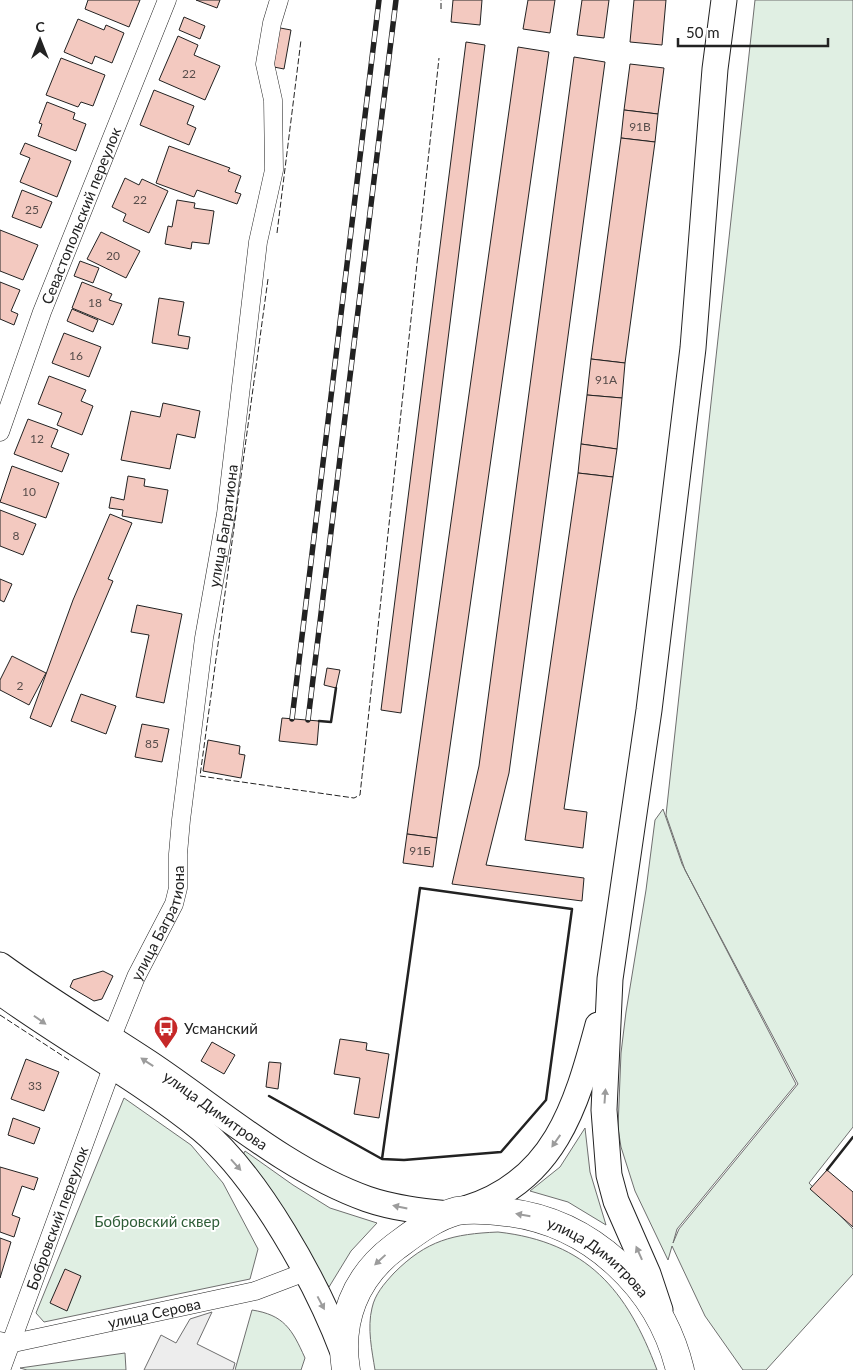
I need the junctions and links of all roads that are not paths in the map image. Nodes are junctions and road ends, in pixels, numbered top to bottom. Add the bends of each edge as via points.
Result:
1 (167, 0) edge
2 (279, 0) edge
3 (724, 0) edge
4 (0, 432) edge
5 (0, 965) edge
6 (610, 979) junction
7 (0, 992) edge
8 (111, 1039) junction
9 (113, 1065) junction
10 (454, 1212) junction
11 (305, 1272) junction
12 (666, 1332) junction
13 (5, 1343) edge
14 (343, 1363) edge
15 (680, 1367) edge
16 (0, 1370) edge

1 - 4 street, Севастопольский переулок via 42,312
2 - 8 street, улица Багратиона via 265,64 273,100 274,170 258,242 226,514 204,638 181,820 178,888 174,904 136,977
3 - 6 street via 715,69 692,358 649,710
5 - 8 street, улица Димитрова
6 -> 10 street via 581,1085 559,1137 530,1172 509,1190 485,1203
12 -> 6 street via 648,1274 616,1202 609,1175 604,1110
7 -> 9 street, улица Димитрова
10 -> 8 street, улица Димитрова via 399,1208 334,1185 263,1143
9 -> 11 street, улица Димитрова via 202,1130 240,1168
9 - 13 street, Бобровский переулок
12 -> 10 main road, улица Димитрова via 633,1278 610,1256 583,1238 545,1219 526,1215 490,1210
10 -> 14 main road, улица Димитрова via 414,1233 369,1271 348,1311
11 - 13 street, улица Серова via 255,1291
11 -> 14 street, улица Димитрова via 328,1315
12 - 15 main road, улица Димитрова
13 - 16 street, Бобровский переулок

